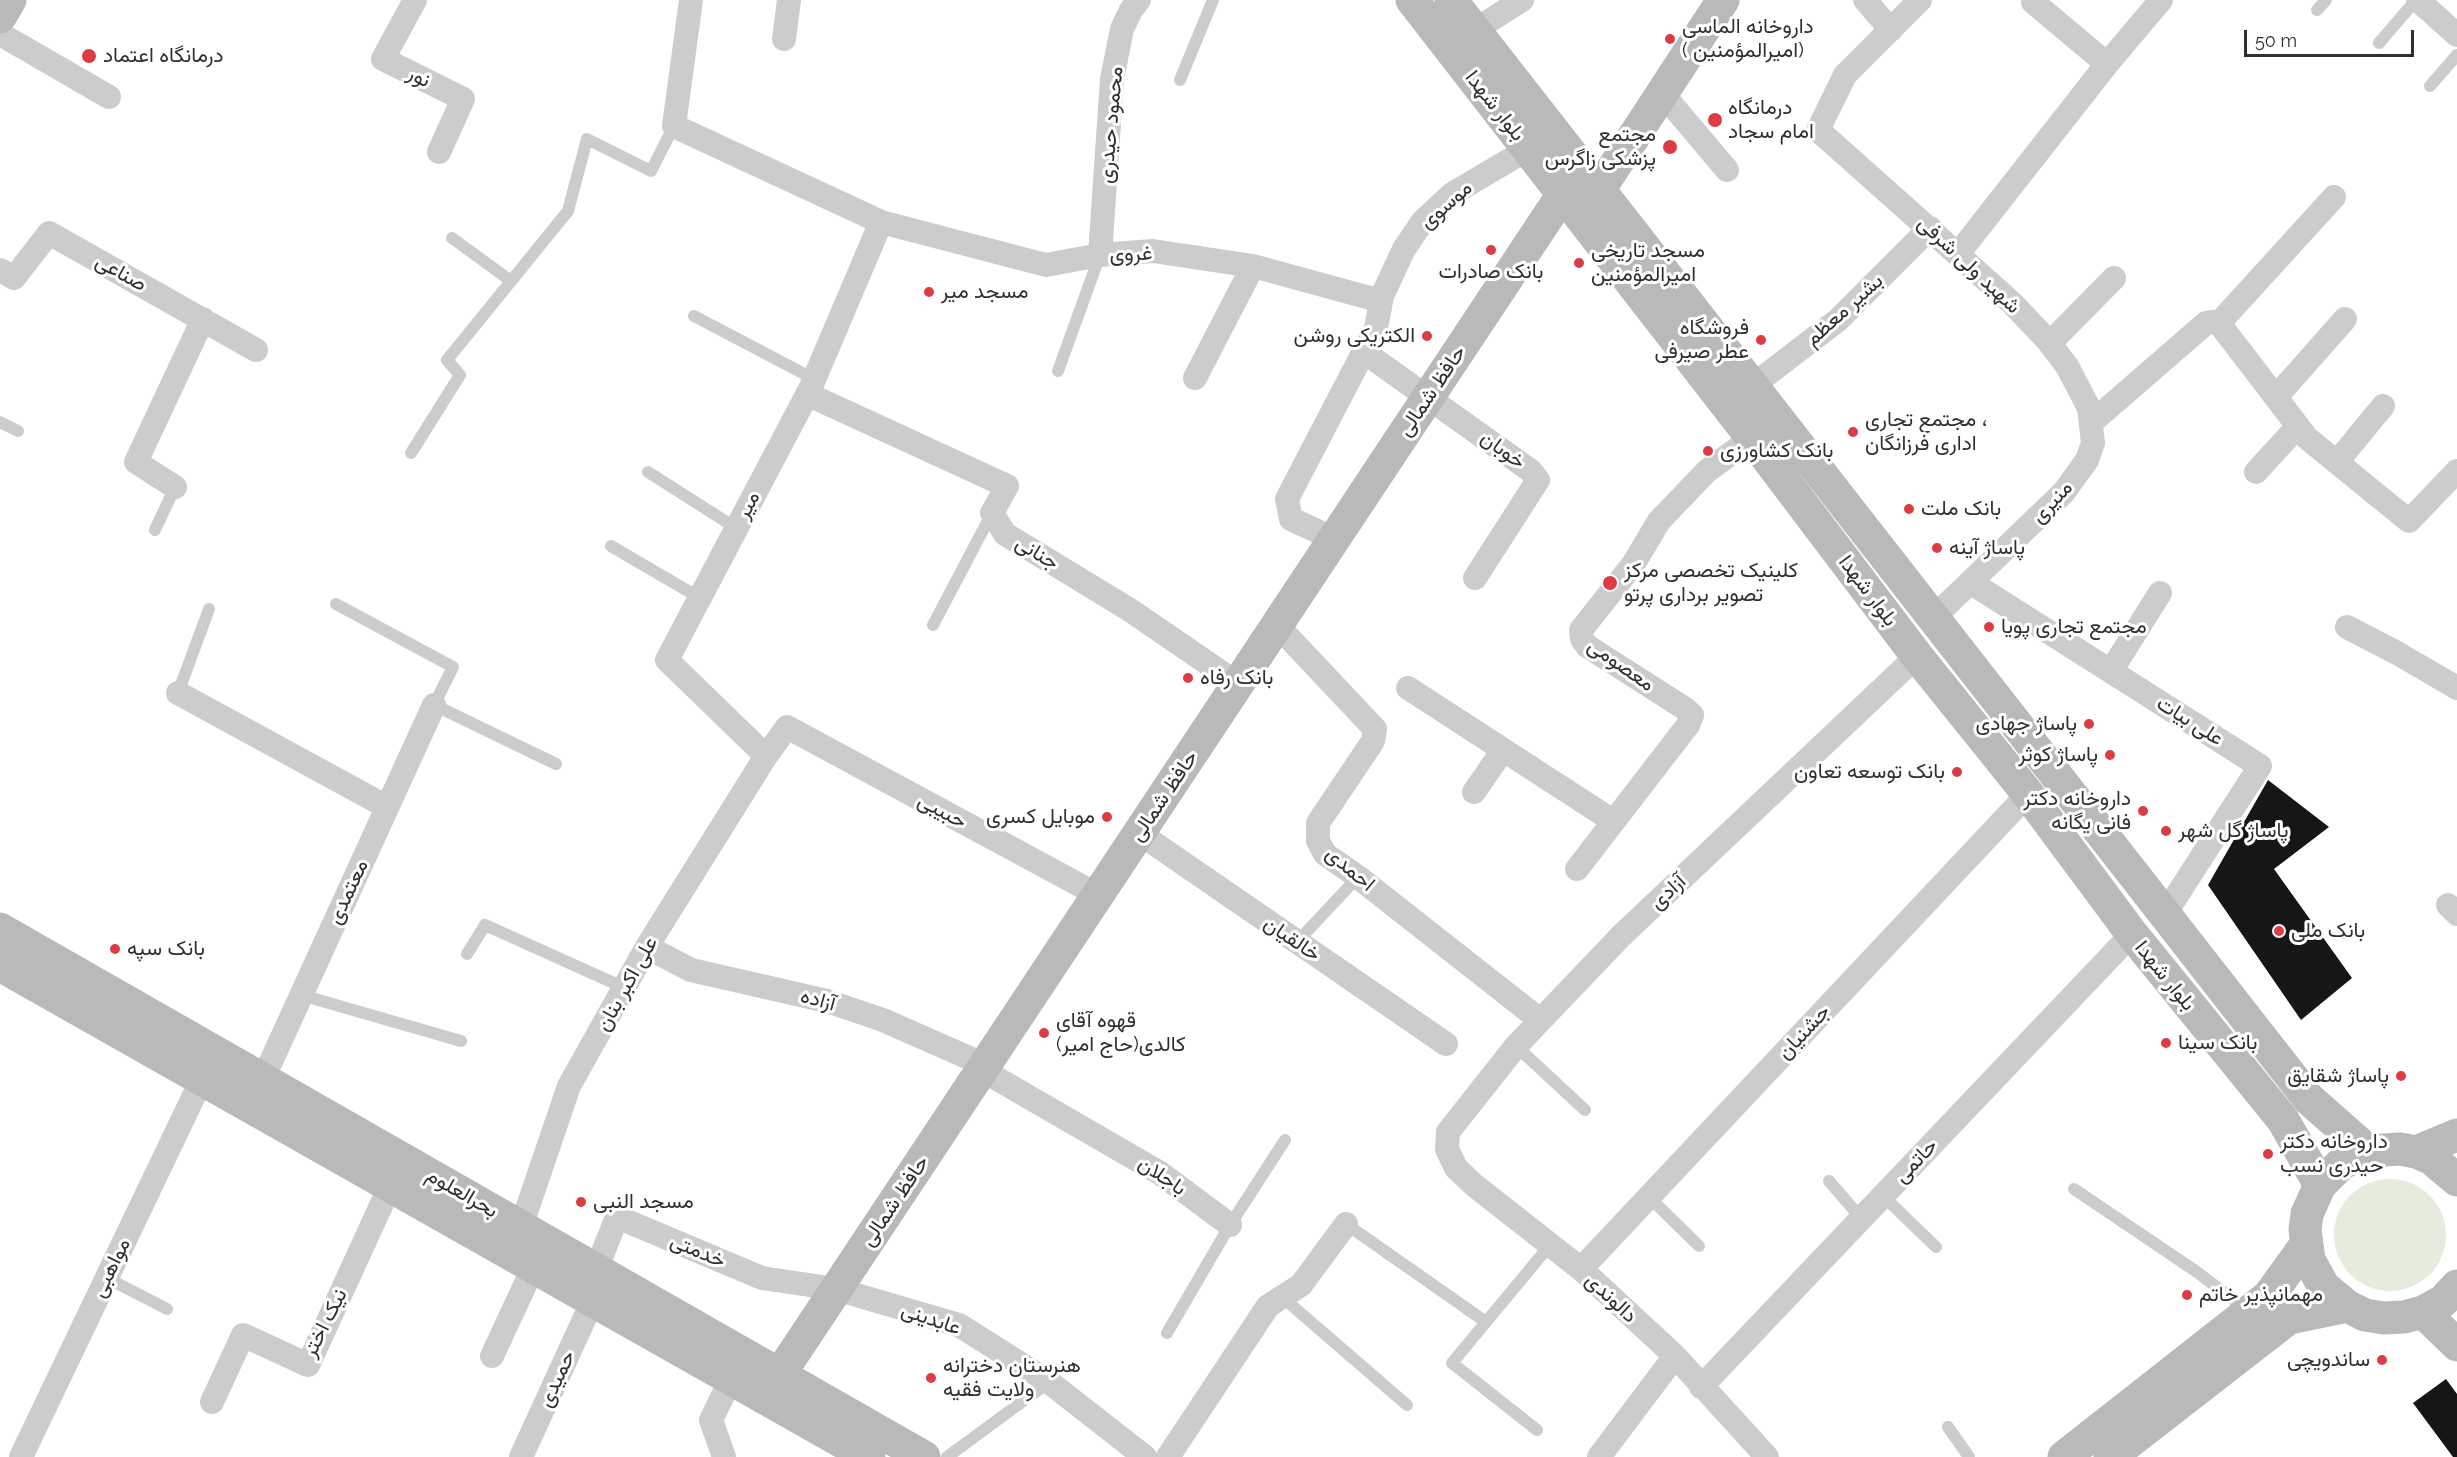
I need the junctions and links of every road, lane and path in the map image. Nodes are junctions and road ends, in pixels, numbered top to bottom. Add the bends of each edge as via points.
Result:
1 (10, 0) edge
2 (415, 0) edge
3 (691, 0) edge
4 (789, 0) edge
5 (1139, 0) edge
6 (1213, 0) edge
7 (1412, 0) edge
8 (1451, 0) edge
9 (1522, 0) edge
10 (1723, 0) edge
11 (1865, 0) edge
12 (1920, 0) edge
13 (2161, 0) edge
14 (2326, 0) edge
15 (2417, 0) edge
16 (2033, 2) dead end
17 (2317, 10) dead end
18 (0, 17) edge
19 (1475, 30) junction
20 (1891, 30) junction
21 (0, 34) edge
22 (2457, 34) edge
23 (784, 39) dead end
24 (2379, 44) dead end
25 (2457, 55) edge
26 (2107, 64) junction
27 (1180, 80) dead end
28 (2430, 86) dead end
29 (1662, 93) junction
30 (109, 97) dead end
31 (674, 126) junction
32 (1528, 149) junction
33 (439, 152) dead end
34 (1727, 170) dead end
35 (1599, 190) junction
36 (1563, 194) junction
37 (2334, 197) dead end
38 (881, 222) junction
39 (1930, 228) junction
40 (452, 238) dead end
41 (1958, 254) junction
42 (1100, 255) junction
43 (1253, 266) junction
44 (0, 270) edge
45 (2114, 278) dead end
46 (511, 281) junction
47 (1382, 301) junction
48 (694, 316) dead end
49 (203, 319) junction
50 (2345, 320) dead end
51 (2218, 322) junction
52 (2050, 343) junction
53 (256, 350) dead end
54 (1364, 352) junction
55 (1058, 371) dead end
56 (1195, 378) dead end
57 (1752, 386) junction
58 (811, 387) junction
59 (1429, 396) junction
60 (2276, 398) junction
61 (2383, 406) dead end
62 (0, 422) edge
63 (2092, 422) junction
64 (2298, 426) junction
65 (18, 431) dead end
66 (1752, 438) junction
67 (411, 453) dead end
68 (2337, 462) junction
69 (2457, 471) edge
70 (648, 472) dead end
71 (2256, 472) dead end
72 (175, 487) joint
73 (992, 513) junction
74 (736, 528) junction
75 (155, 530) dead end
76 (1334, 539) junction
77 (611, 546) dead end
78 (1475, 579) dead end
79 (1970, 582) junction
80 (2160, 593) dead end
81 (700, 598) junction
82 (336, 604) dead end
83 (209, 609) dead end
84 (1933, 618) junction
85 (933, 625) dead end
86 (1276, 626) junction
87 (2347, 627) dead end
88 (1917, 656) junction
89 (2111, 671) junction
90 (1238, 684) junction
91 (1408, 688) dead end
92 (2457, 688) edge
93 (178, 693) joint
94 (434, 705) junction
95 (787, 727) joint
96 (1503, 750) junction
97 (766, 756) junction
98 (556, 764) dead end
99 (1474, 792) dead end
100 (2028, 794) junction
101 (387, 807) junction
102 (1613, 821) junction
103 (1138, 834) junction
104 (1577, 869) dead end
105 (1358, 877) junction
106 (1098, 895) junction
107 (2165, 914) junction
108 (0, 929) edge
109 (2132, 934) junction
110 (1297, 942) junction
111 (647, 947) junction
112 (467, 954) dead end
113 (0, 965) edge
114 (625, 988) junction
115 (301, 995) junction
116 (1540, 1020) junction
117 (461, 1041) dead end
118 (1446, 1044) dead end
119 (1516, 1046) junction
120 (983, 1067) junction
121 (202, 1079) junction
122 (263, 1079) junction
123 (1585, 1110) dead end
124 (2457, 1135) edge
125 (1285, 1140) dead end
126 (1447, 1149) joint
127 (2368, 1151) junction
128 (2416, 1152) junction
129 (2457, 1180) edge
130 (1829, 1181) dead end
131 (2320, 1185) junction
132 (390, 1186) junction
133 (2074, 1189) dead end
134 (1883, 1196) junction
135 (1649, 1197) junction
136 (1861, 1218) junction
137 (1346, 1224) joint
138 (1230, 1225) junction
139 (521, 1227) junction
140 (1550, 1245) junction
141 (1699, 1246) dead end
142 (2306, 1246) junction
143 (1936, 1247) dead end
144 (533, 1268) junction
145 (1581, 1269) junction
146 (107, 1278) junction
147 (594, 1285) junction
148 (2457, 1286) edge
149 (836, 1289) junction
150 (1282, 1297) junction
151 (2347, 1306) junction
152 (166, 1309) dead end
153 (2249, 1312) junction
154 (2423, 1312) junction
155 (1486, 1322) junction
156 (1167, 1334) dead end
157 (2457, 1345) edge
158 (492, 1356) dead end
159 (1675, 1356) junction
160 (731, 1379) junction
161 (1049, 1382) junction
162 (772, 1386) junction
163 (1701, 1387) junction
164 (212, 1402) dead end
165 (1407, 1405) dead end
166 (1948, 1427) dead end
167 (1537, 1430) dead end
168 (21, 1457) edge
169 (521, 1457) edge
170 (724, 1457) edge
171 (869, 1457) edge
172 (924, 1457) edge
173 (947, 1457) edge
174 (1145, 1457) edge
175 (1168, 1457) edge
176 (1599, 1457) edge
177 (1767, 1457) edge
178 (1969, 1457) edge
179 (2064, 1457) edge
180 (2110, 1457) edge

1 - 18 main road
2 - 33 street, نور via 383,59 463,99
3 - 31 street
4 - 23 street
5 - 42 street, محمود حیدری via 1122,28 1113,79
6 - 27 lane
7 - 32 main road, بلوار شهدا
8 - 19 main road, بلوار شهدا
9 - 19 street
10 - 29 main road
11 - 20 street
12 - 20 street
13 - 26 street
14 - 17 lane
15 - 22 street
15 - 24 lane
16 - 26 street
19 - 35 main road, بلوار شهدا
20 - 39 street, شهید ولی شرفی via 1845,75 1818,130
21 - 30 street
25 - 28 lane
26 - 41 street
29 - 34 street
29 - 35 main road
31 - 38 street
31 - 46 lane via 651,171 587,139 568,211
32 - 36 main road, بلوار شهدا
32 - 47 street, موسوی via 1452,194 1423,220 1404,249
35 - 36 main road
35 - 57 main road, بلوار شهدا
36 - 59 main road, حافظ شمالی
36 - 66 main road, بلوار شهدا
37 - 51 street
38 - 42 street, غروی via 1046,265
38 - 58 street, میر
39 - 41 street, شهید ولی شرفی
39 - 57 street, بشیر معظم via 1838,320
40 - 46 lane
41 - 52 street, شهید ولی شرفی
42 - 43 street, غروی via 1153,251
42 - 55 lane
43 - 47 street, غروی
43 - 56 street
44 - 49 street, صناعی via 14,278 50,233
45 - 52 street
46 - 67 lane via 447,360 460,375
47 - 54 street, موسوی via 1376,328
48 - 58 lane
49 - 53 street, صناعی
49 - 72 street via 135,462
50 - 60 street
51 - 60 street
51 - 63 street via 2206,323
52 - 63 street, شهید ولی شرفی via 2067,366
54 - 59 street
54 - 76 street, موسوی via 1287,499 1292,519
57 - 84 main road, بلوار شهدا
58 - 73 street via 1007,486
58 - 74 street, میر
59 - 76 main road, حافظ شمالی
59 - 78 street, خوبان via 1532,471 1538,480
60 - 64 street
61 - 68 street
62 - 65 lane
63 - 79 street, منیری via 2093,443 2087,460 2064,492
64 - 68 street
64 - 71 street
66 - 88 main road, بلوار شهدا
66 - 102 street, معصومی via 1707,471 1659,521 1634,563 1581,630 1587,646 1692,715
68 - 69 street via 2409,521
70 - 74 lane
72 - 75 lane
73 - 85 lane
73 - 90 street, جنانی via 1005,534 1130,610
74 - 81 street, میر
76 - 86 main road, حافظ شمالی
77 - 81 lane
79 - 84 street, منیری
79 - 89 street, علی بیات
80 - 89 street
81 - 97 street, میر via 667,660
82 - 94 lane via 453,667
83 - 93 lane
84 - 107 main road, بلوار شهدا
86 - 90 main road, حافظ شمالی
86 - 105 street, احمدی via 1375,729 1373,741 1318,823 1318,841 1325,854
87 - 92 street
88 - 100 main road, بلوار شهدا
88 - 116 street, آزادی via 1621,936
89 - 107 street, علی بیات via 2260,766
90 - 103 main road, حافظ شمالی
91 - 96 street
93 - 101 street
94 - 98 lane
94 - 101 street, معتمدی
95 - 97 street, علی اکبر بنان
95 - 106 street, حبیبی
96 - 99 street
96 - 102 street
97 - 111 street, علی اکبر بنان
100 - 109 main road, بلوار شهدا
100 - 135 street, جشنیان
101 - 115 street, معتمدی
102 - 104 street, معصومی
103 - 106 main road, حافظ شمالی
103 - 110 street, خالقیان
105 - 110 lane
105 - 116 street, احمدی
106 - 120 main road, حافظ شمالی
107 - 127 main road, بلوار شهدا via 2309,1099
108 - 122 main road, بحرالعلوم
109 - 131 main road, بلوار شهدا via 2283,1120
109 - 134 street, حاتمی
110 - 118 street, خالقیان
111 - 114 street, علی اکبر بنان
111 - 120 street, آزاده via 691,970 827,1001 884,1020
112 - 114 lane via 485,925
113 - 121 main road, بحرالعلوم
114 - 139 street, علی اکبر بنان via 569,1086
115 - 117 lane
115 - 122 street, معتمدی
116 - 119 street, آزادی
119 - 123 lane
119 - 126 street, آزادی via 1448,1132
120 - 138 street, باجلان via 1160,1173
120 - 149 main road, حافظ شمالی
121 - 132 main road, بحرالعلوم
121 - 146 street, مواهبی
122 - 139 main road, بحرالعلوم
124 - 128 main road
125 - 138 lane
126 - 140 street, دالوندی via 1456,1168 1474,1185
127 - 128 main road
127 - 131 main road via 2341,1164
128 - 129 main road via 2432,1159
130 - 136 lane
131 - 142 main road via 2307,1214
132 - 144 main road, بحرالعلوم
132 - 164 street, نیک اختر via 308,1365 243,1335
133 - 153 lane
134 - 136 street, حاتمی
134 - 143 lane
135 - 141 lane
135 - 145 street, جشنیان
136 - 163 street, حاتمی
137 - 150 street via 1301,1285
137 - 155 lane
138 - 156 lane
139 - 147 main road, بحرالعلوم
140 - 145 street, دالوندی
140 - 155 lane
142 - 151 main road via 2324,1287
142 - 153 main road via 2269,1296
144 - 147 main road, بحرالعلوم
144 - 158 street
145 - 159 street, دالوندی
146 - 152 lane
146 - 168 street, مواهبی
147 - 149 street, خدمتی via 616,1217 762,1278
147 - 160 main road, بحرالعلوم
147 - 162 main road, بحرالعلوم
147 - 169 street, حمیدی
148 - 154 main road via 2443,1301
149 - 161 street, عابدینی via 959,1325
149 - 162 main road, حافظ شمالی
150 - 165 lane
150 - 175 street via 1268,1306
151 - 154 main road via 2365,1315 2384,1318
151 - 180 main road via 2289,1318
153 - 179 main road
154 - 157 main road
155 - 167 lane via 1452,1363
159 - 163 street, دالوندی
159 - 176 street
160 - 162 main road, بحرالعلوم
160 - 170 street via 711,1420
161 - 173 lane
161 - 174 street, عابدینی
162 - 171 main road, بحرالعلوم
162 - 172 main road, بحرالعلوم
163 - 177 street, دالوندی
166 - 178 lane

